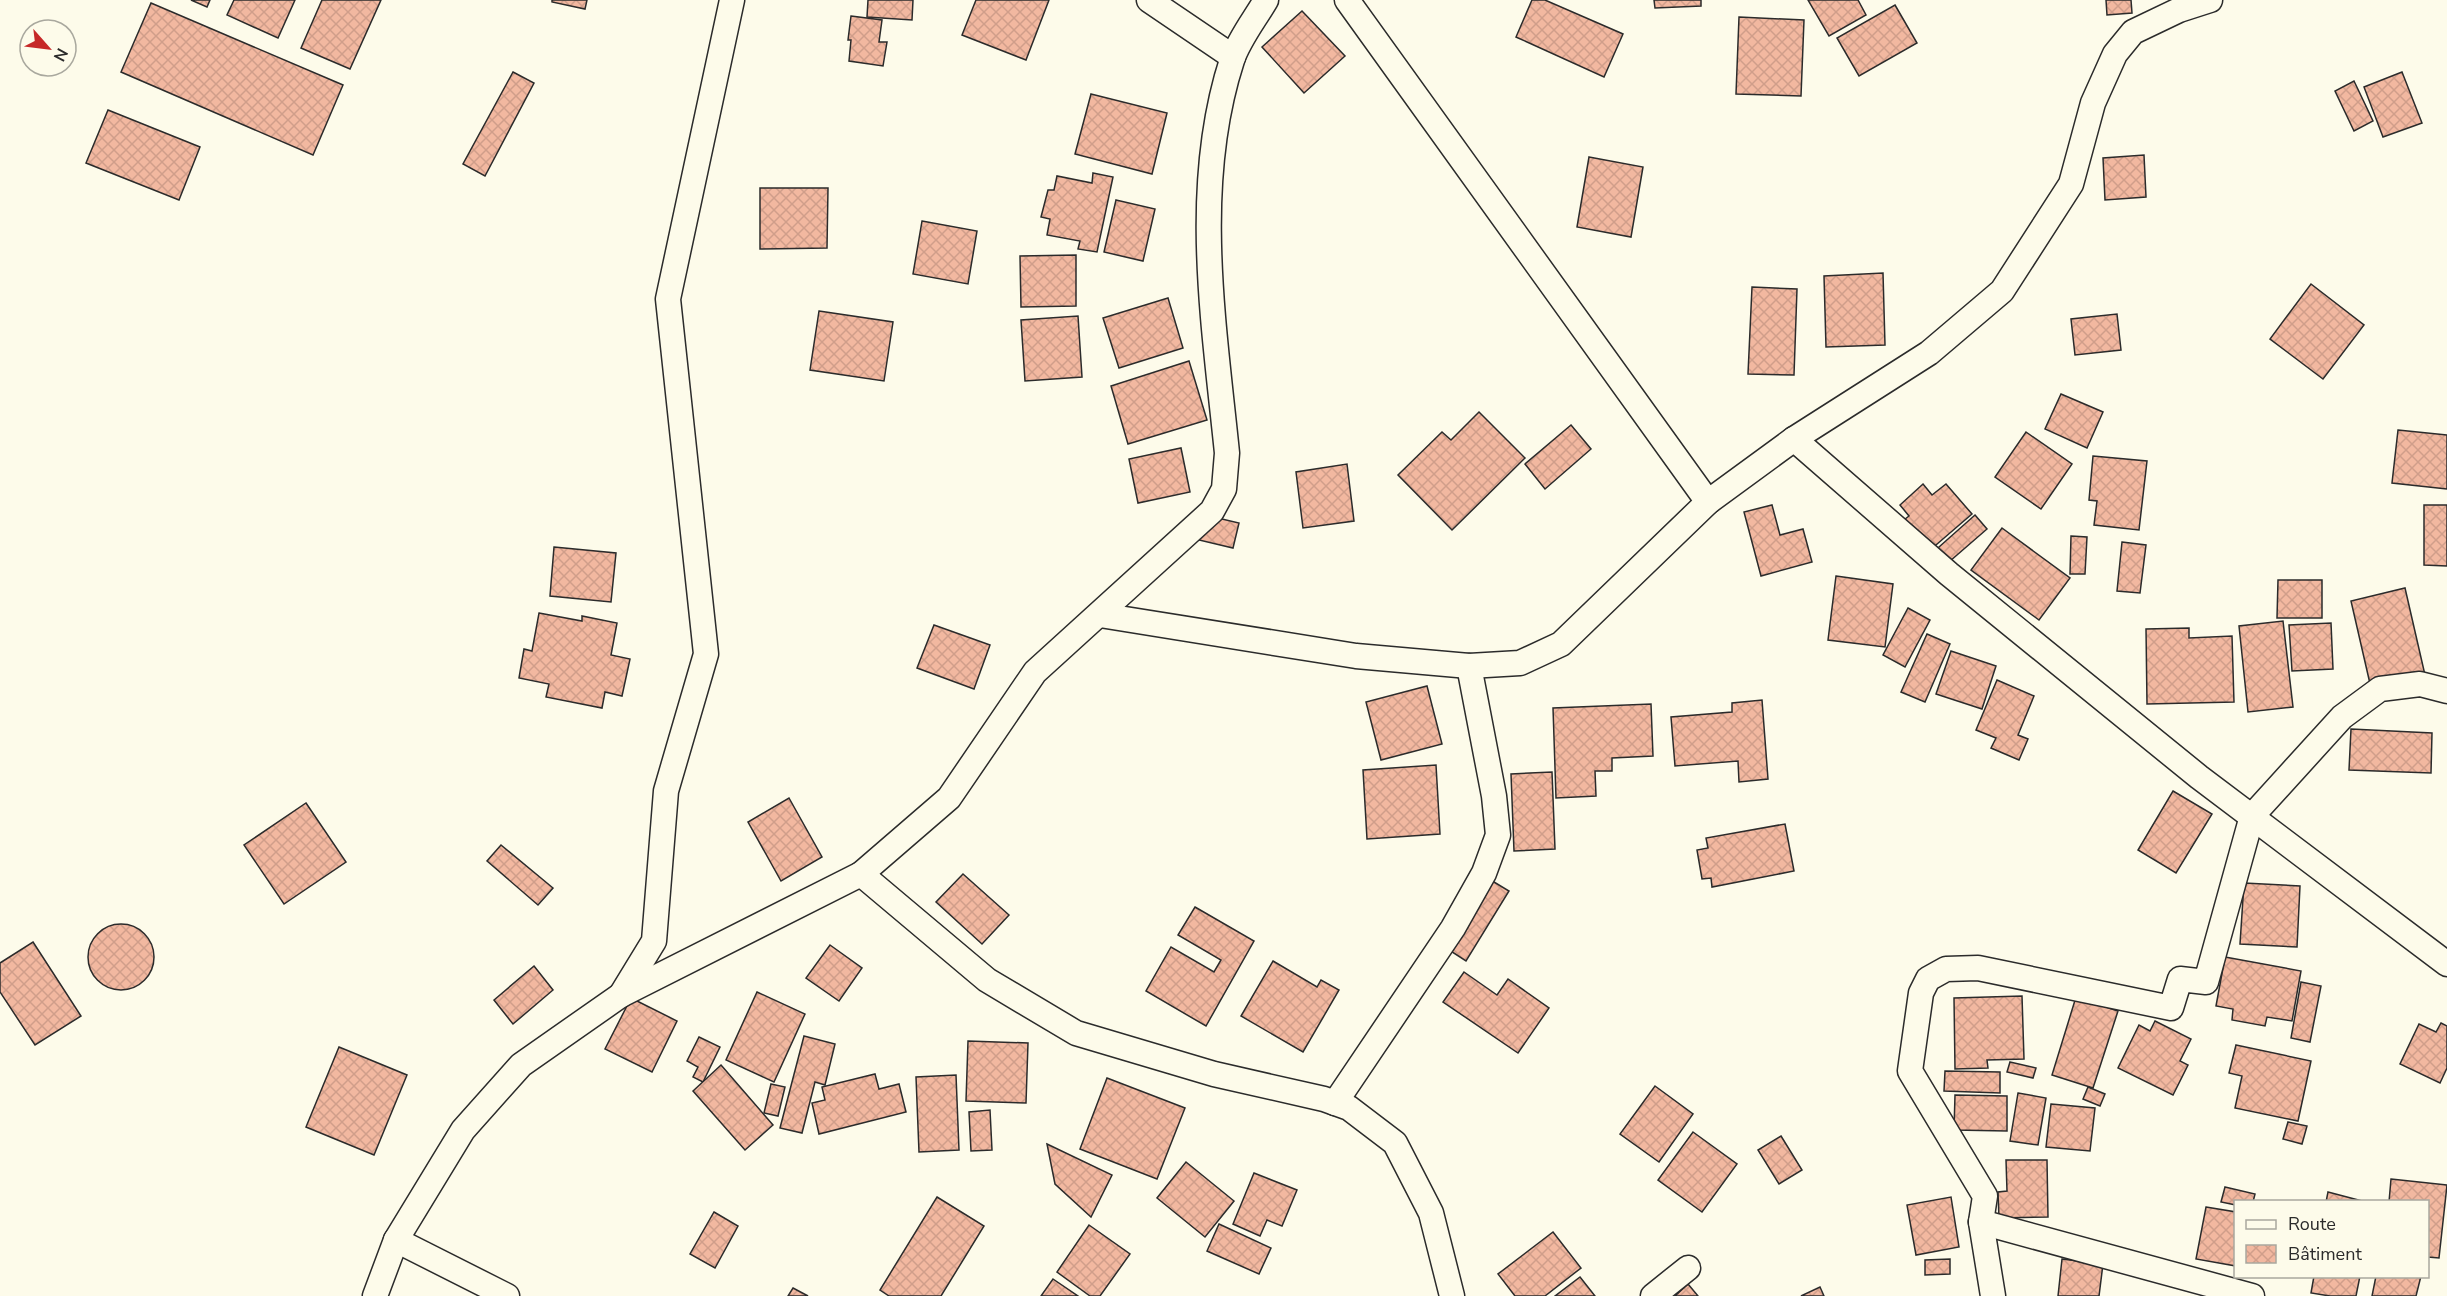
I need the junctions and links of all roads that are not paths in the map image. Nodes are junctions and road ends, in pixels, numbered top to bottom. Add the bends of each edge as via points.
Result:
1 (732, 0) edge
2 (1149, 0) edge
3 (1266, 0) edge
4 (1347, 0) edge
5 (2210, 0) edge
6 (1233, 57) junction
7 (1794, 439) junction
8 (1708, 502) junction
9 (1100, 615) junction
10 (1469, 666) junction
11 (2447, 691) edge
12 (2252, 816) junction
13 (861, 874) junction
14 (2447, 964) edge
15 (621, 995) junction
16 (1335, 1103) junction
17 (1982, 1222) junction
18 (396, 1240) junction
19 (1688, 1268) dead end
20 (375, 1296) edge
21 (507, 1296) edge
22 (1452, 1296) edge
23 (1653, 1296) edge
24 (1993, 1296) edge
25 (2252, 1296) edge

1 - 15 street via 668,299 706,654 666,790 654,941
2 - 6 street
3 - 6 street
4 - 8 street
5 - 7 street via 2133,32 2115,54 2093,103 2071,184 2002,291 1929,353
6 - 9 street via 1216,120 1208,223 1227,453 1224,489 1212,511
7 - 8 street
7 - 12 street via 1949,574
8 - 10 street via 1561,644 1520,663
9 - 10 street via 1356,656
9 - 13 street via 1035,672 949,798
10 - 16 street via 1498,835 1484,873 1453,928
11 - 12 street via 2420,684 2380,689 2342,717
12 - 14 street
12 - 17 street via 2206,982 2180,979 2171,1008 1978,968 1946,969 1928,979 1921,993 1910,1071 1985,1196
13 - 15 street
13 - 16 street via 987,980 1076,1033 1214,1074
15 - 18 street via 522,1065 463,1130
16 - 22 street via 1349,1108 1395,1143 1431,1213
17 - 24 street
17 - 25 street
18 - 20 street
18 - 21 street
19 - 23 street

